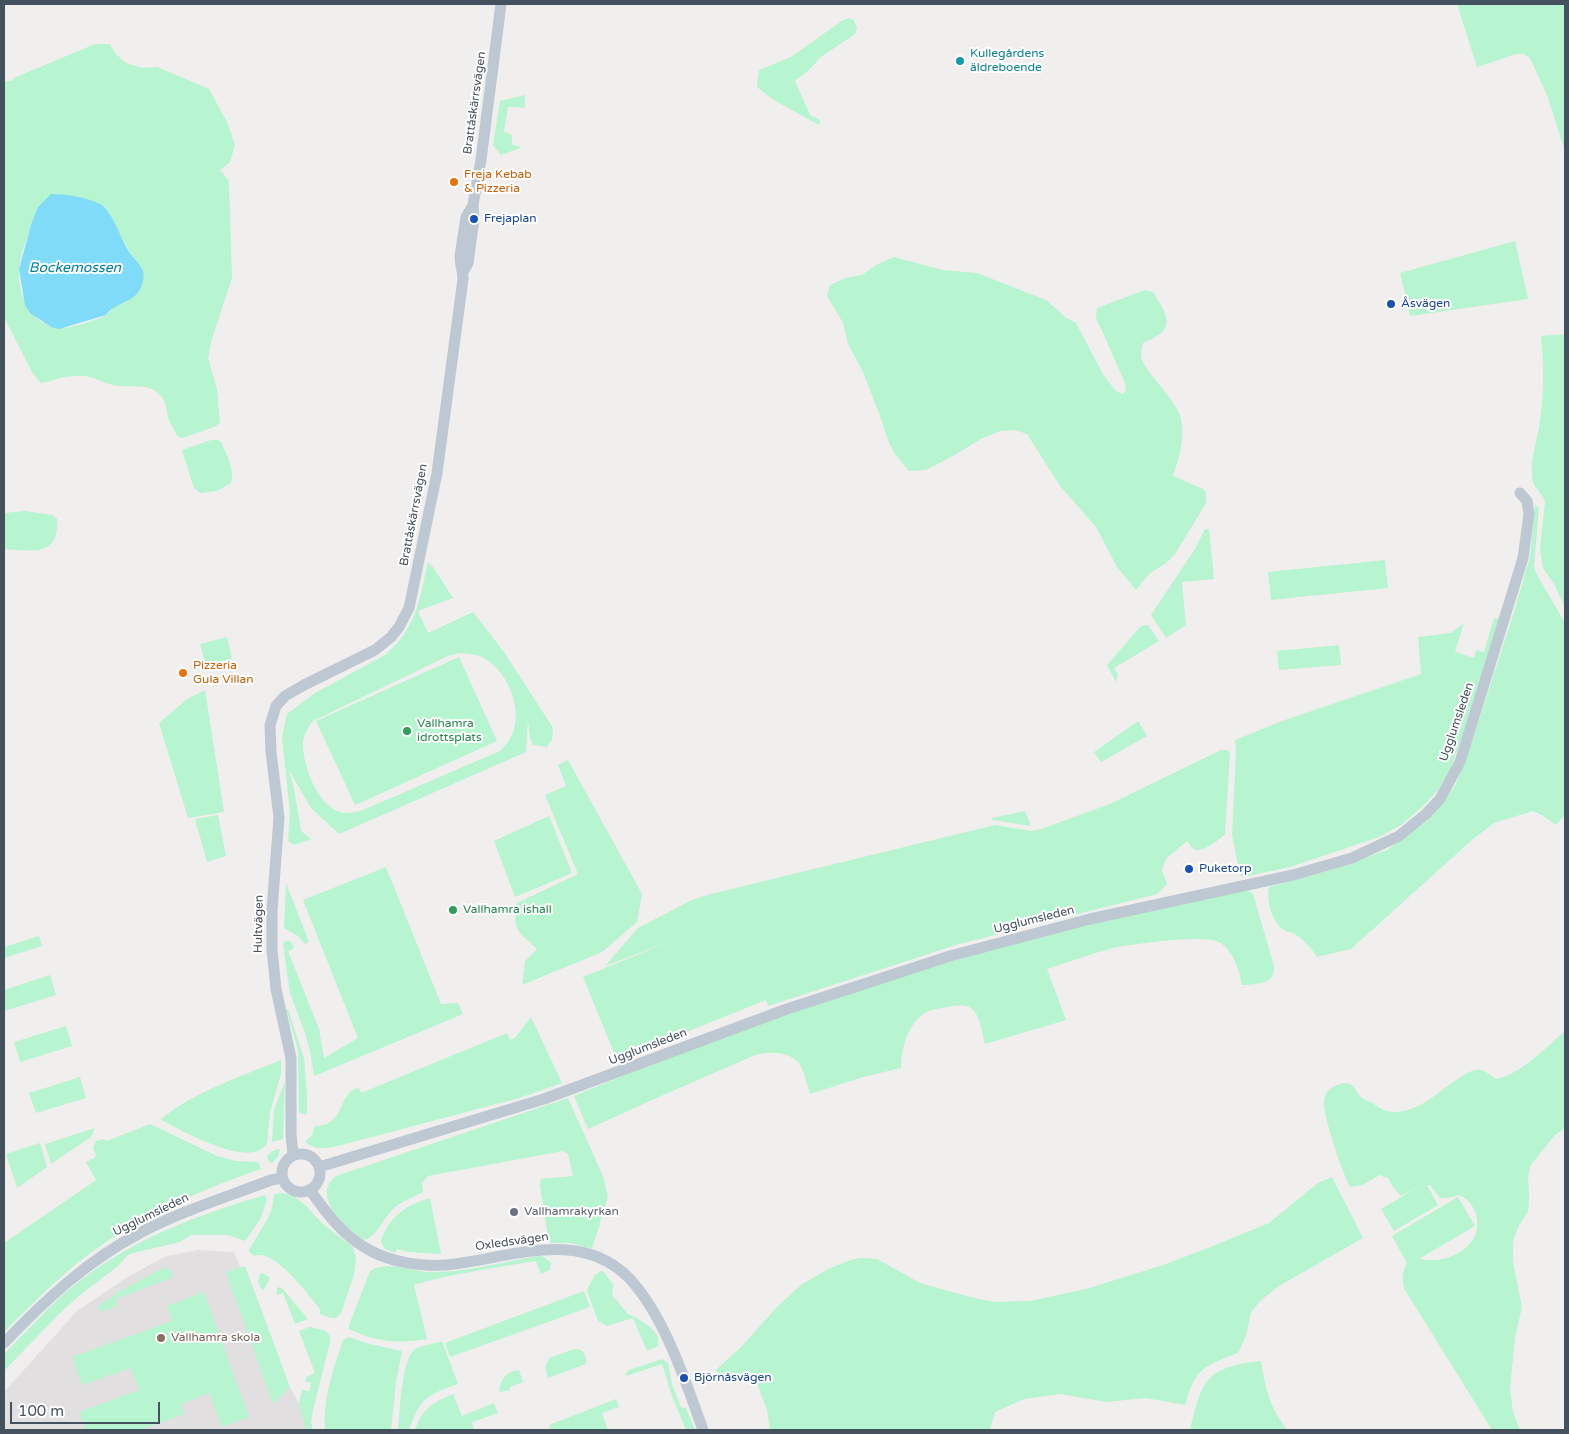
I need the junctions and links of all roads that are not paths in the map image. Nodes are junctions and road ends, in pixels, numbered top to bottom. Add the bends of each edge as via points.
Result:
1 (501, 4) edge
2 (1520, 493) dead end
3 (284, 696) joint
4 (293, 1155) junction
5 (319, 1167) junction
6 (282, 1178) junction
7 (310, 1190) junction
8 (4, 1343) edge
9 (703, 1430) edge

1 - 3 street, Brattåskärrsvägen via 473,205 473,228 468,262 463,272 437,473 412,599 399,627 375,650
2 - 5 street, Ugglumsleden via 1527,500 1529,514 1524,558 1460,762 1440,799 1399,836 1352,858 1293,875 1090,920 950,956 787,1009 552,1097
3 - 4 street, Hultvägen via 276,706 270,725 279,817 272,932 276,989 291,1058 290,1134
4 - 5 street via 309,1155
4 - 6 street via 283,1164
5 - 7 street via 318,1181
6 - 7 street via 292,1190
6 - 8 street, Ugglumsleden via 194,1209 118,1245 72,1279
7 - 9 street, Oxledsvägen via 351,1238 370,1251 405,1262 443,1265 546,1249 570,1250 609,1264 628,1277 658,1319

